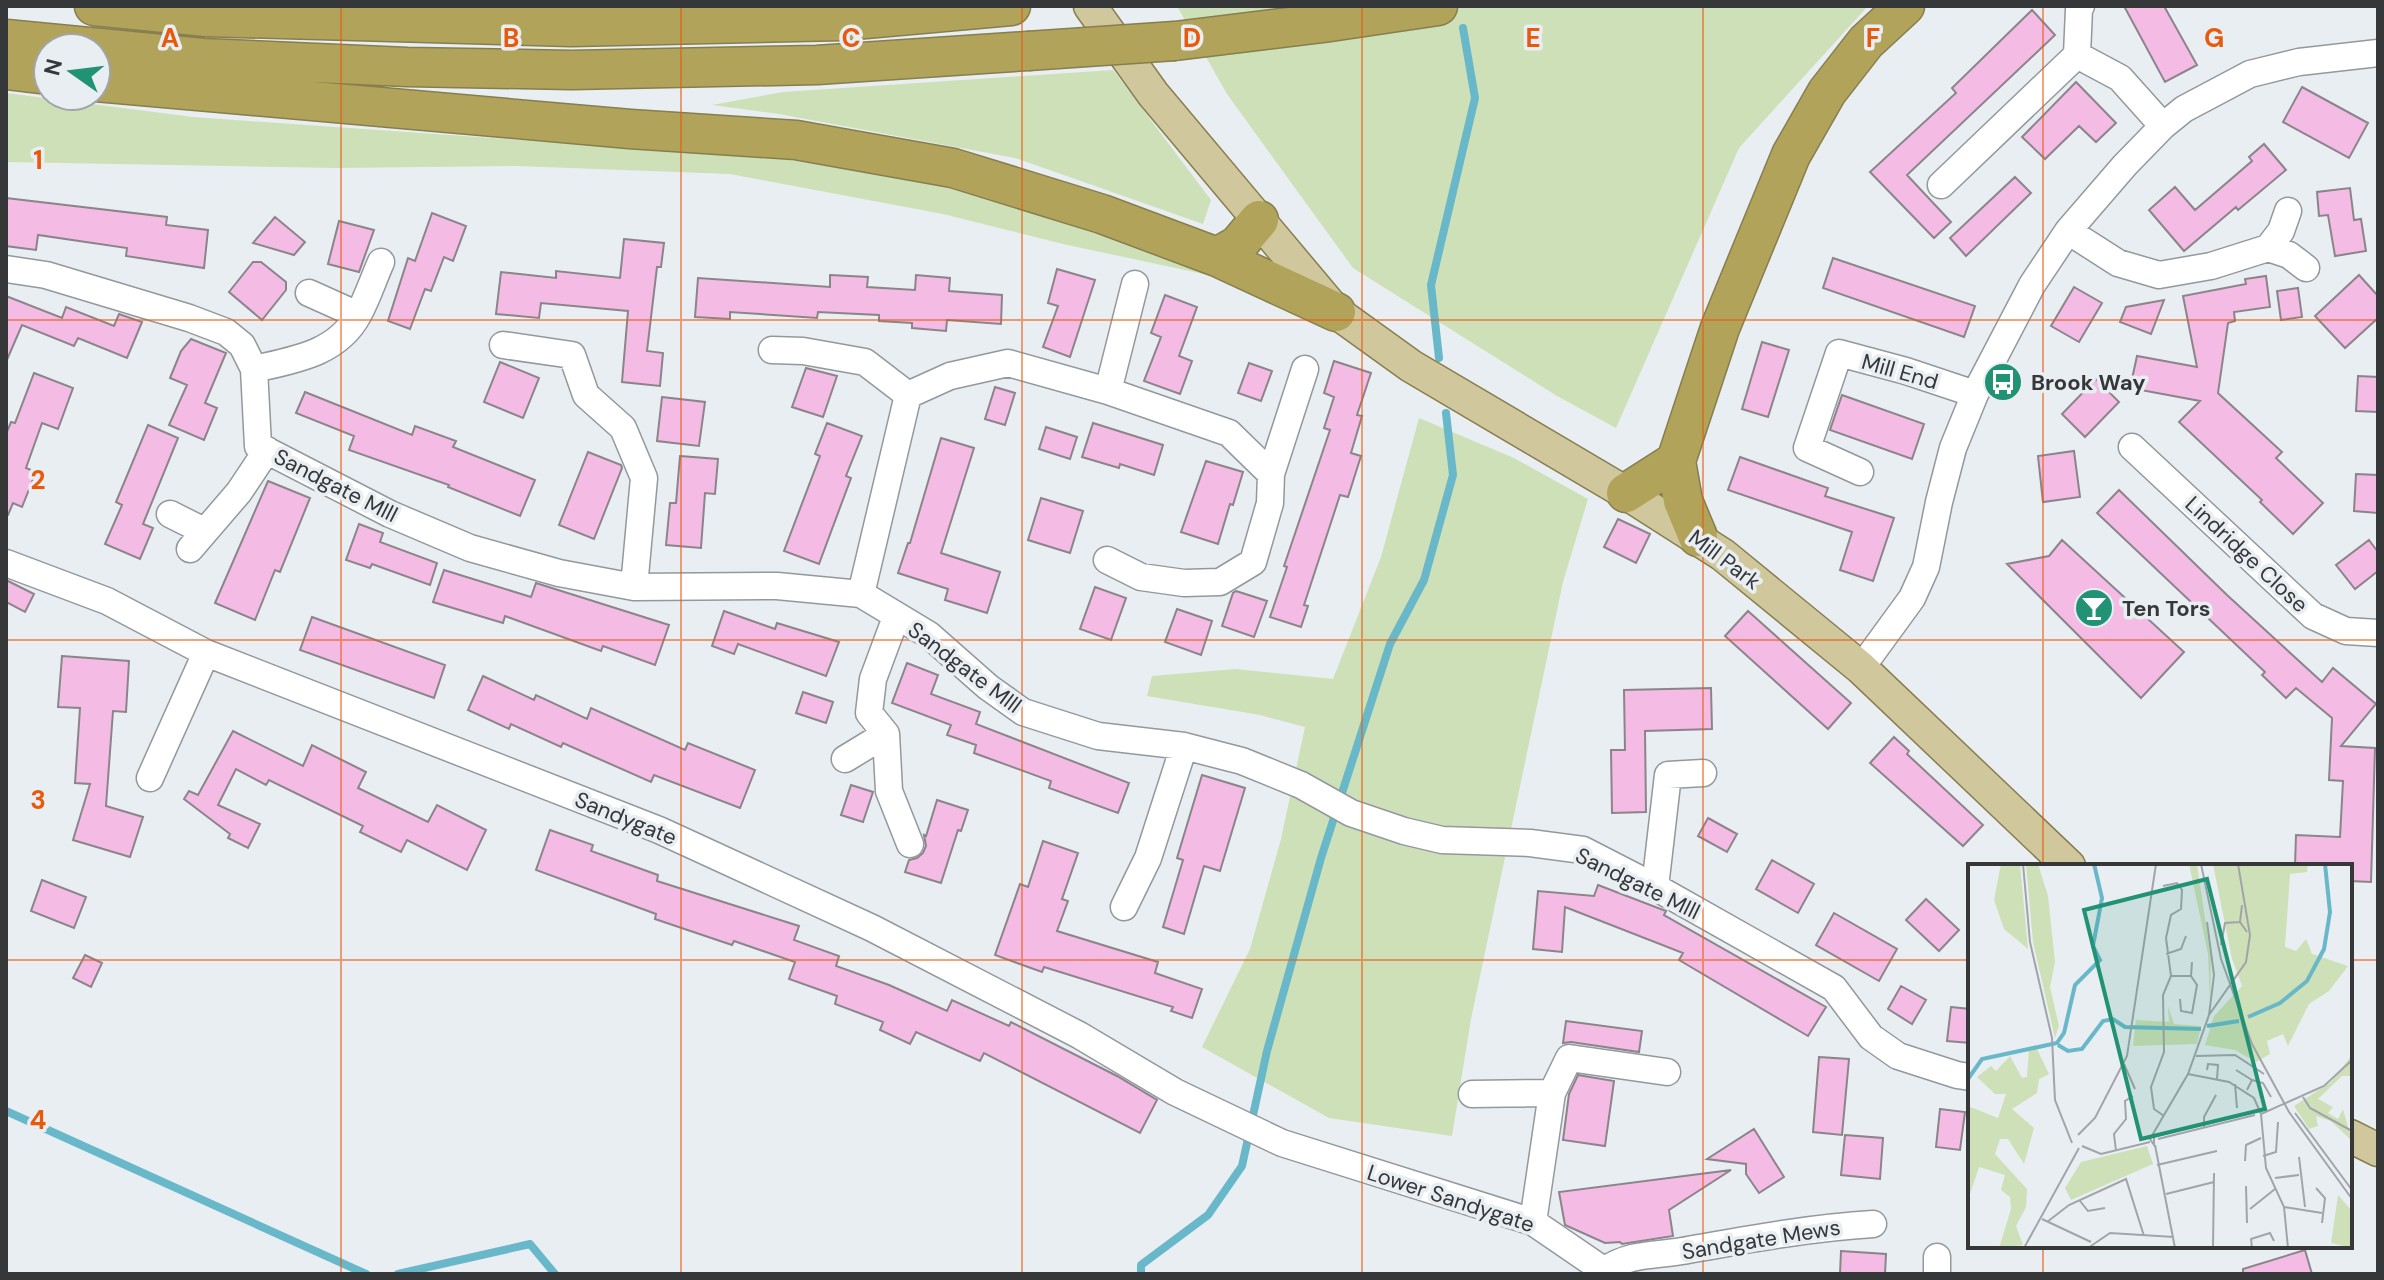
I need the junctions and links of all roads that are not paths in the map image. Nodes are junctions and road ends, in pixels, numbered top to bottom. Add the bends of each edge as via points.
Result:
1 (94, 6) edge
2 (590, 6) edge
3 (1090, 6) edge
4 (1438, 6) edge
5 (1905, 6) edge
6 (2081, 6) edge
7 (1001, 7) edge
8 (673, 26) junction
9 (6, 39) edge
10 (2378, 53) edge
11 (2077, 55) junction
12 (6, 70) edge
13 (32, 73) edge
14 (112, 83) edge
15 (2163, 126) junction
16 (1941, 185) dead end
17 (2288, 211) dead end
18 (1259, 220) junction
19 (2068, 231) junction
20 (2268, 248) junction
21 (1217, 257) junction
22 (381, 262) dead end
23 (2306, 268) dead end
24 (6, 269) edge
25 (1135, 284) dead end
26 (309, 293) dead end
27 (1336, 312) junction
28 (358, 315) junction
29 (503, 345) dead end
30 (772, 350) dead end
31 (254, 369) junction
32 (1305, 369) dead end
33 (1108, 391) junction
34 (1975, 394) junction
35 (908, 395) junction
36 (2132, 447) dead end
37 (267, 450) junction
38 (1676, 461) junction
39 (1860, 472) dead end
40 (1271, 474) junction
41 (1626, 493) junction
42 (170, 514) dead end
43 (1698, 537) junction
44 (1107, 560) dead end
45 (6, 563) edge
46 (634, 587) junction
47 (861, 594) junction
48 (896, 617) junction
49 (2378, 633) edge
50 (206, 653) junction
51 (1861, 668) junction
52 (886, 734) junction
53 (1184, 746) junction
54 (845, 759) dead end
55 (1703, 773) dead end
56 (150, 778) dead end
57 (910, 844) dead end
58 (2067, 864) edge
59 (1655, 887) junction
60 (1124, 907) dead end
61 (1667, 1072) dead end
62 (1968, 1077) edge
63 (1552, 1093) junction
64 (1472, 1094) dead end
65 (2352, 1137) edge
66 (1282, 1143) joint
67 (2378, 1150) edge
68 (1533, 1222) junction
69 (1873, 1224) dead end
70 (1607, 1272) edge

1 - 8 highway via 206,17
2 - 8 highway
3 - 18 main road, Mill Park via 1153,94
4 - 9 highway, bridge via 1175,41 817,65 407,67 203,58
5 - 38 highway via 1866,42 1827,92 1791,155 1720,328
6 - 11 street
7 - 8 highway via 843,21
10 - 15 street via 2250,74
11 - 15 street via 2120,78
11 - 16 street
12 - 13 highway
14 - 21 highway via 796,140 953,168 1102,214
15 - 19 street
17 - 20 street
18 - 21 highway via 1238,245
18 - 27 main road, Mill Park
19 - 20 street via 2118,263 2159,275
19 - 34 street via 2032,285
20 - 23 street
21 - 27 highway
22 - 28 street
24 - 31 street via 46,275 226,332 242,345
25 - 33 street
26 - 28 street
27 - 41 main road, Mill Park via 1411,366
28 - 31 street via 344,335 309,357
29 - 46 street via 572,355 586,395 623,428 644,478
30 - 35 street via 865,362
31 - 37 street, Sandgate MIll via 258,446
32 - 40 street
33 - 35 street via 1008,363 950,376
33 - 40 street via 1229,433
34 - 39 street, Mill End via 1839,353 1807,448
34 - 51 street via 1953,448 1926,567 1912,598
35 - 47 street
36 - 49 street, Lindridge Close via 2313,616 2346,631
37 - 42 street via 197,540
37 - 46 street, Sandgate MIll via 390,514 470,548
38 - 41 highway
38 - 43 highway via 1683,501
40 - 44 street via 1270,503 1253,562 1220,582 1141,577
41 - 43 main road, Mill Park
43 - 51 main road, Mill Park
45 - 50 street, Sandygate via 107,601
46 - 47 street, Sandgate MIll via 777,586
47 - 48 street, Sandgate MIll
48 - 52 street via 873,679 869,713
48 - 53 street, Sandgate MIll via 929,635 1023,712 1098,736
50 - 56 street
50 - 66 street, Sandygate via 659,830 767,878
51 - 58 main road, Mill Park
52 - 54 street
52 - 57 street via 889,791
53 - 59 street, Sandgate MIll via 1242,761 1351,813 1404,831 1442,840 1583,850
53 - 60 street via 1148,858
55 - 59 street via 1668,775
59 - 62 street, Sandgate MIll via 1834,988 1871,1037 1898,1056
61 - 63 street via 1569,1058
63 - 64 street
63 - 68 street
65 - 67 main road
66 - 68 street, Lower Sandygate
68 - 70 street, Lower Sandygate
69 - 70 street, Sandgate Mews via 1623,1258

